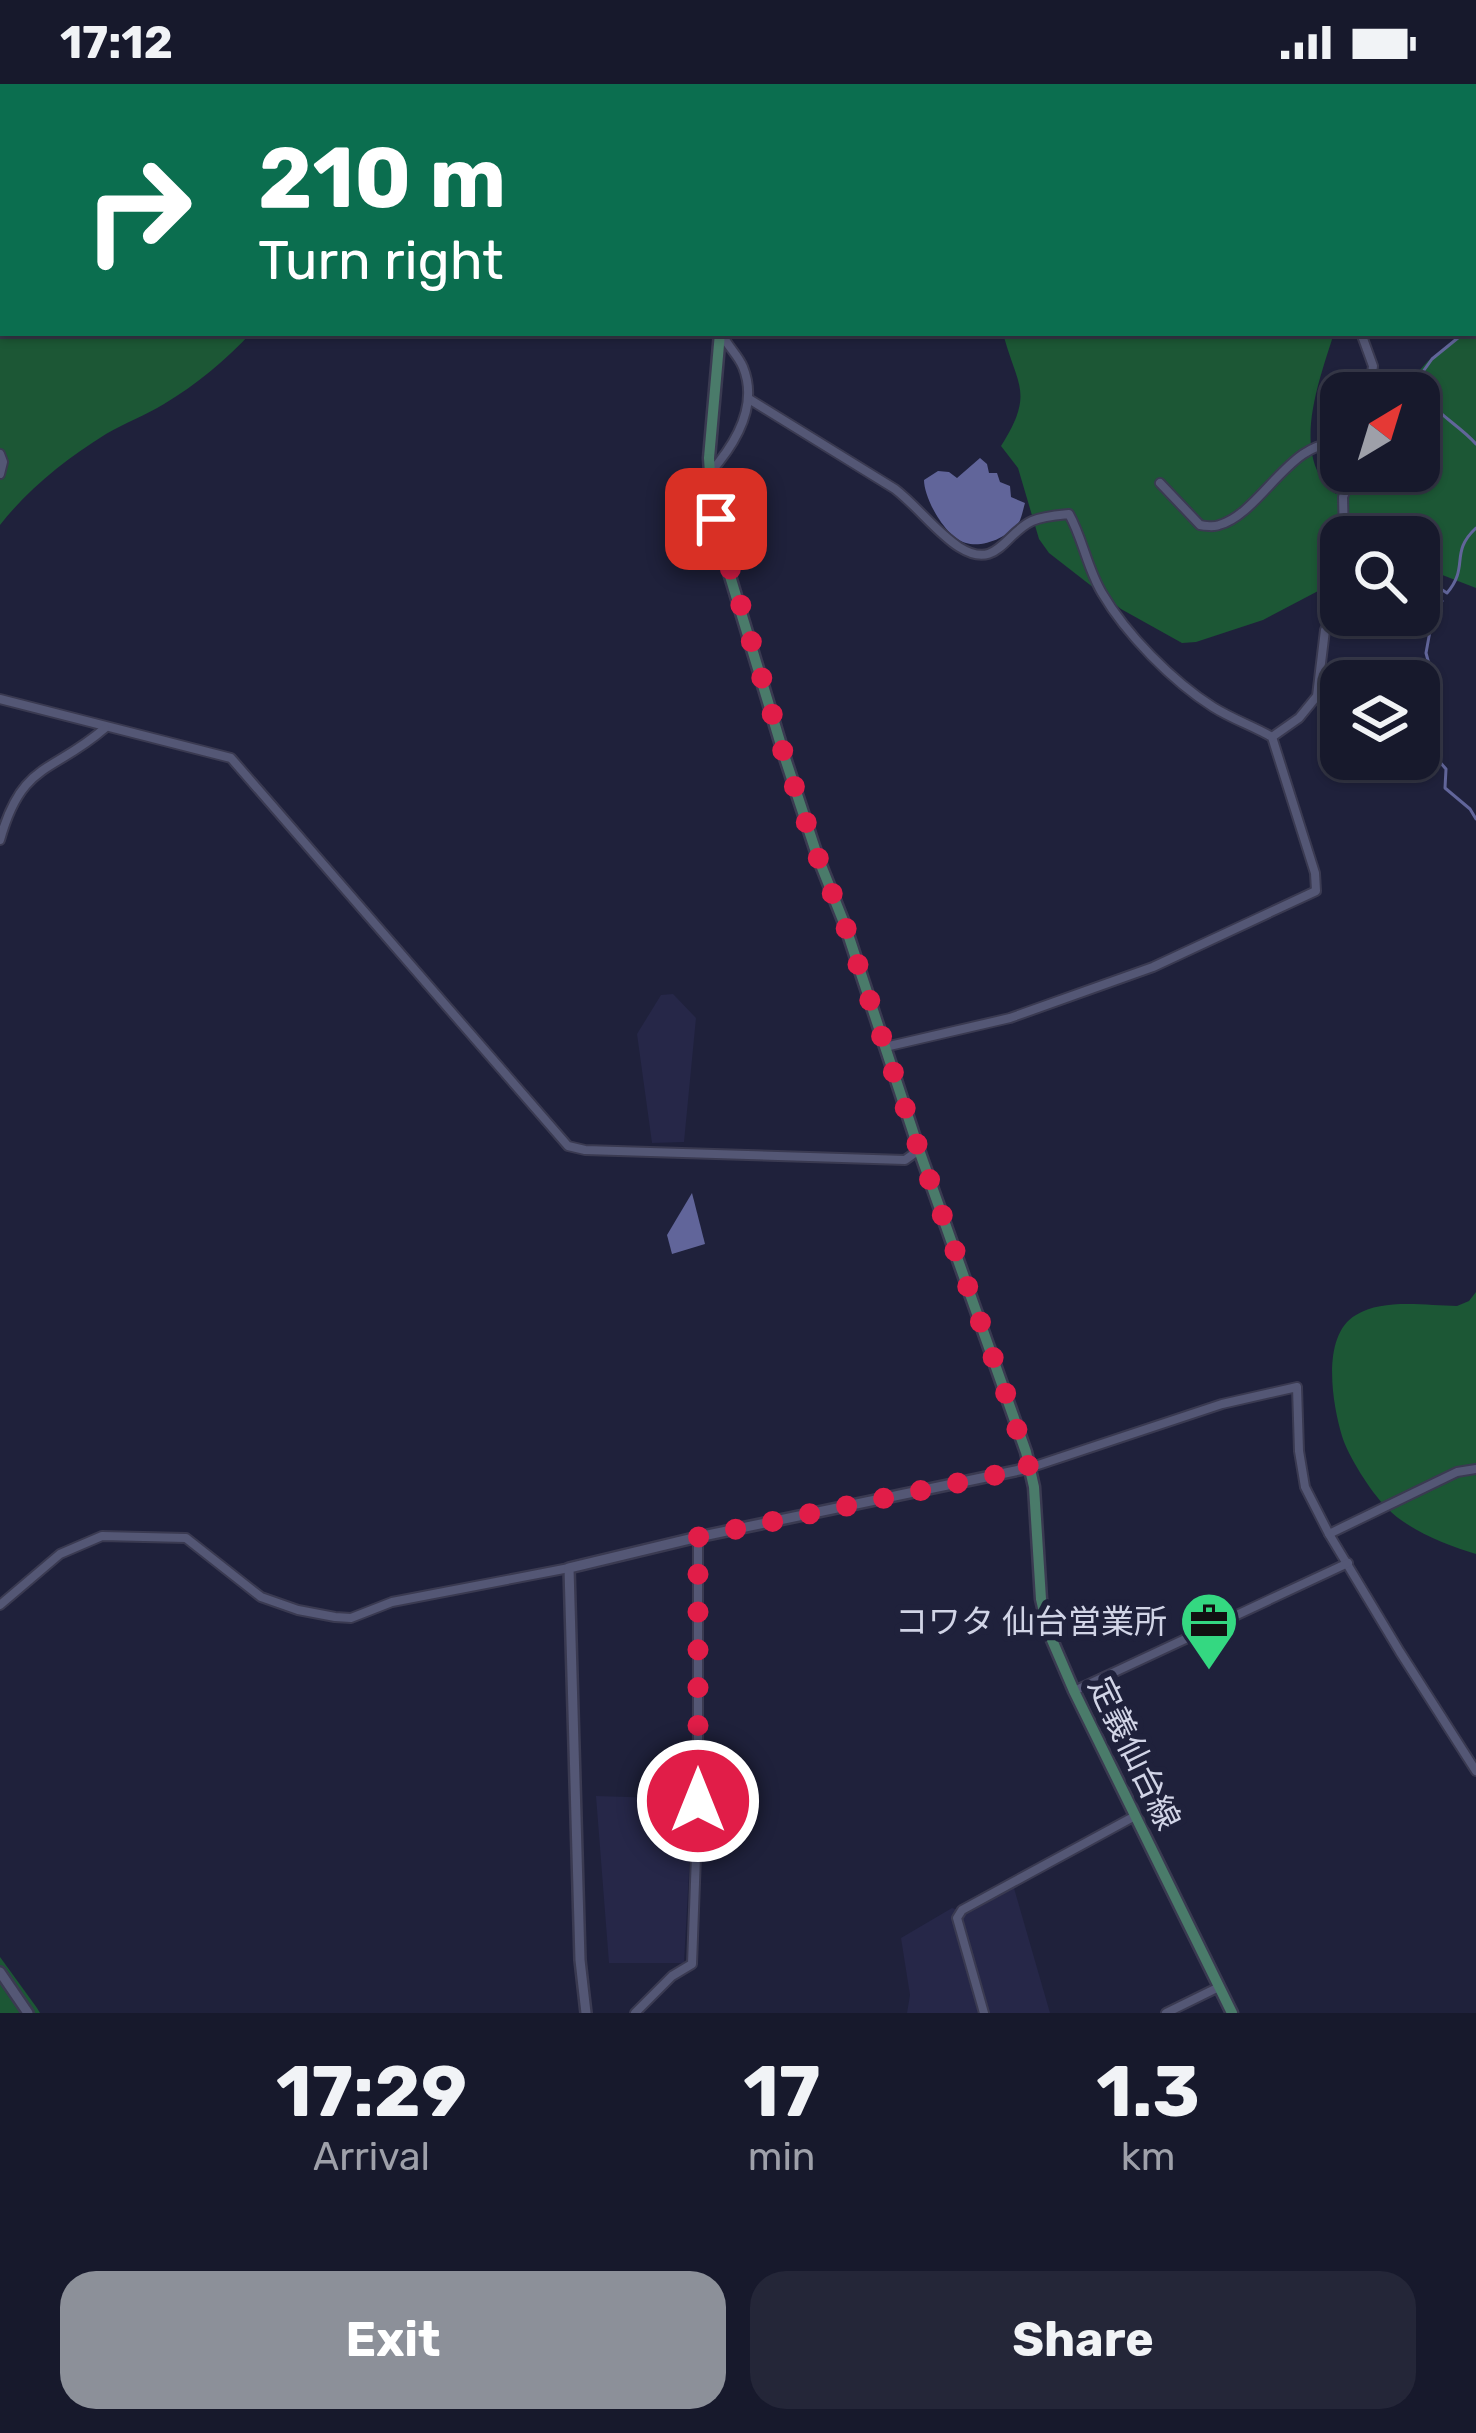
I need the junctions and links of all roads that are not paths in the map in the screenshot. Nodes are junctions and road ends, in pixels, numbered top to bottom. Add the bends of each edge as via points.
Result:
1 (721, 336) edge
2 (723, 336) edge
3 (1361, 336) edge
4 (1371, 372) edge
5 (748, 399) junction
6 (1320, 446) edge
7 (0, 454) edge
8 (0, 474) edge
9 (710, 474) junction
10 (1160, 484) dead end
11 (1324, 636) edge
12 (0, 699) edge
13 (106, 727) junction
14 (1272, 737) junction
15 (0, 840) edge
16 (885, 1047) junction
17 (919, 1150) junction
18 (1029, 1468) junction
19 (1476, 1469) edge
20 (1329, 1534) junction
21 (698, 1537) junction
22 (1348, 1563) junction
23 (569, 1568) junction
24 (0, 1605) edge
25 (1074, 1691) junction
26 (1476, 1771) edge
27 (1135, 1816) junction
28 (0, 1972) edge
29 (1219, 1987) junction
30 (28, 2013) edge
31 (586, 2013) edge
32 (635, 2013) edge
33 (984, 2013) edge
34 (1166, 2013) edge
35 (1232, 2013) edge

1 - 9 main road, 定義仙台線
2 - 5 street via 742,367
3 - 4 street
5 - 9 street via 734,443
5 - 14 street via 895,489 979,556 1028,522 1070,514 1089,567 1125,626 1183,685
6 - 10 street via 1216,526 1199,525
7 - 8 street
9 - 16 main road, 定義仙台線 via 724,556 784,755
11 - 14 street via 1316,696
12 - 13 street
13 - 15 street via 32,776 9,808
13 - 17 street via 231,758 568,1146 905,1160
14 - 16 street via 1316,891 1153,967 1010,1018
16 - 17 main road, 定義仙台線
17 - 18 main road, 定義仙台線
18 - 20 street via 1222,1404 1297,1388 1305,1487
18 - 21 street
18 - 25 main road, 定義仙台線 via 1041,1599
19 - 20 street
20 - 22 street
21 - 23 street
21 - 32 street via 692,1964
22 - 25 street
22 - 26 street
23 - 24 street via 335,1617 261,1597 186,1538 102,1536 60,1554
23 - 31 street
25 - 27 main road, 定義仙台線
27 - 29 main road, 定義仙台線
27 - 33 street via 962,1910 957,1918
28 - 30 street
29 - 34 street
29 - 35 main road, 定義仙台線

